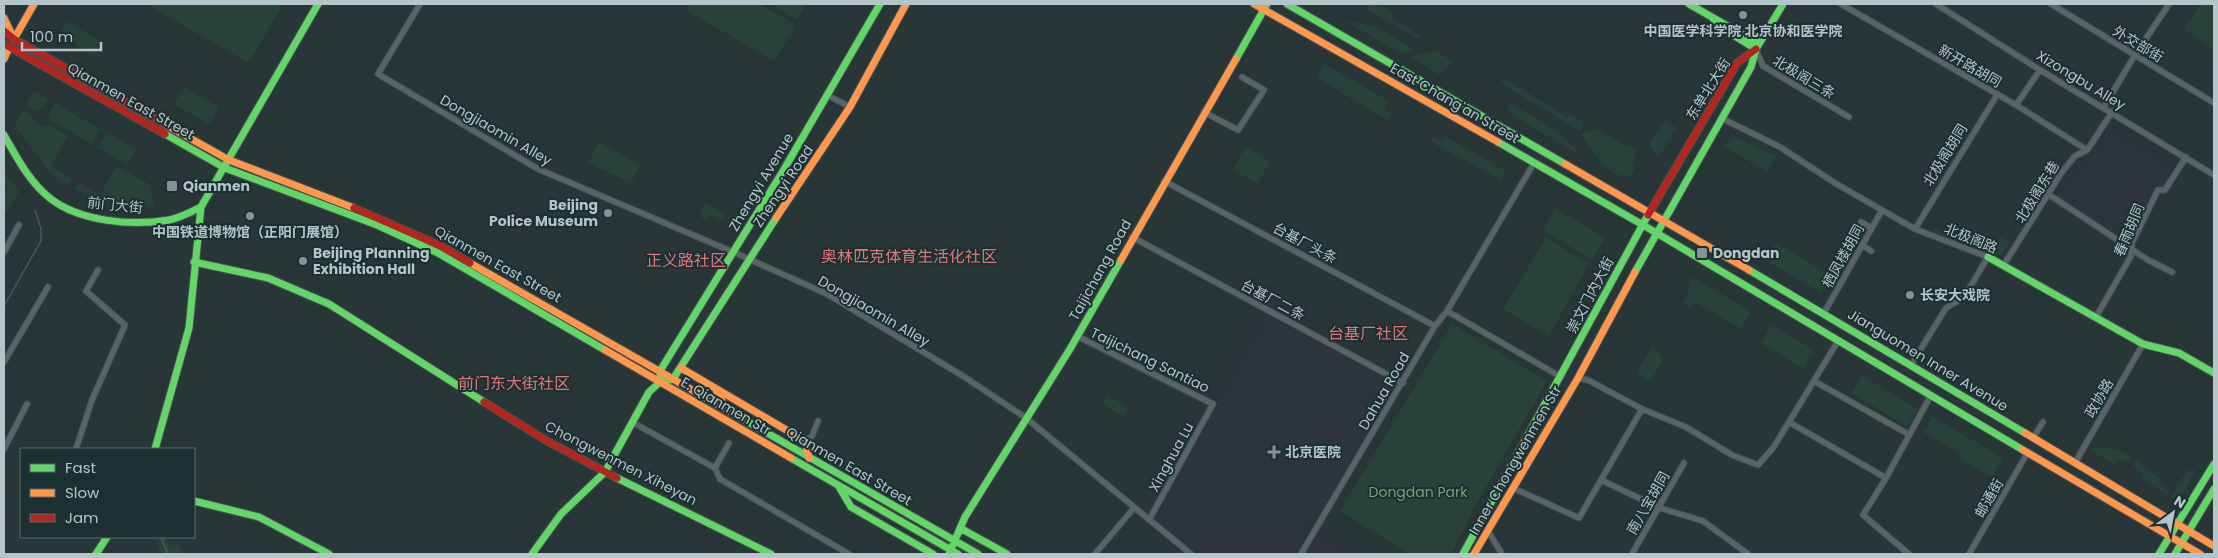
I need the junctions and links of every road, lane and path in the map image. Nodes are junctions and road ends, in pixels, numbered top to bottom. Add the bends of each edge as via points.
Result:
1 (34, 4) edge
2 (318, 4) edge
3 (420, 4) edge
4 (880, 4) edge
5 (906, 4) edge
6 (1254, 4) edge
7 (1287, 4) edge
8 (1689, 4) edge
9 (1783, 4) edge
10 (1841, 4) edge
11 (1936, 4) edge
12 (2051, 4) edge
13 (2169, 4) edge
14 (1267, 5) edge
15 (4, 18) edge
16 (4, 31) edge
17 (14, 39) junction
18 (6, 46) edge
19 (1757, 47) junction
20 (2134, 55) junction
21 (4, 60) edge
22 (2040, 70) junction
23 (1242, 77) dead end
24 (827, 95) junction
25 (1997, 95) junction
26 (2214, 103) edge
27 (2016, 105) junction
28 (850, 107) junction
29 (2104, 107) junction
30 (1204, 112) junction
31 (2112, 112) junction
32 (1849, 117) dead end
33 (1721, 118) junction
34 (4, 135) edge
35 (2087, 150) junction
36 (2186, 157) junction
37 (230, 160) junction
38 (1534, 163) junction
39 (225, 168) junction
40 (2214, 175) edge
41 (1164, 181) junction
42 (2048, 194) junction
43 (201, 207) junction
44 (1882, 210) junction
45 (1650, 212) junction
46 (1664, 220) junction
47 (1861, 222) dead end
48 (19, 225) dead end
49 (1643, 225) junction
50 (1871, 228) junction
51 (1914, 229) junction
52 (1657, 233) junction
53 (1132, 237) junction
54 (1862, 245) junction
55 (2132, 248) junction
56 (1871, 251) dead end
57 (4, 252) edge
58 (733, 252) junction
59 (1988, 257) junction
60 (749, 260) junction
61 (194, 262) junction
62 (2004, 266) junction
63 (98, 270) dead end
64 (2172, 272) dead end
65 (48, 287) dead end
66 (1447, 310) junction
67 (1824, 312) junction
68 (2096, 317) junction
69 (1435, 326) junction
70 (1077, 336) junction
71 (1838, 341) junction
72 (2143, 344) junction
73 (4, 362) edge
74 (1911, 365) junction
75 (681, 368) junction
76 (660, 371) junction
77 (2214, 373) edge
78 (1561, 377) junction
79 (1578, 378) junction
80 (673, 379) junction
81 (1814, 381) junction
82 (660, 382) junction
83 (1403, 383) junction
84 (716, 390) junction
85 (1931, 396) junction
86 (27, 404) dead end
87 (1213, 404) joint
88 (1642, 409) junction
89 (728, 411) junction
90 (1026, 418) junction
91 (818, 421) dead end
92 (632, 422) junction
93 (1789, 422) junction
94 (2043, 422) dead end
95 (1908, 434) junction
96 (2033, 438) junction
97 (805, 441) junction
98 (729, 443) dead end
99 (76, 448) edge
100 (155, 448) edge
101 (4, 449) edge
102 (2028, 452) junction
103 (809, 458) junction
104 (2075, 463) junction
105 (1684, 464) dead end
106 (2214, 464) edge
107 (715, 468) junction
108 (605, 472) junction
109 (1886, 478) junction
110 (1601, 480) junction
111 (838, 484) junction
112 (1513, 488) junction
113 (2214, 488) edge
114 (195, 501) edge
115 (1134, 508) junction
116 (1660, 508) junction
117 (1149, 520) junction
118 (2177, 524) junction
119 (960, 528) junction
120 (1488, 531) junction
121 (2188, 531) junction
122 (2169, 536) junction
123 (106, 538) edge
124 (955, 541) junction
125 (2182, 543) junction
126 (2214, 546) edge
127 (954, 553) edge
128 (1003, 553) edge
129 (96, 554) edge
130 (329, 554) edge
131 (532, 554) edge
132 (771, 554) edge
133 (849, 554) edge
134 (933, 554) edge
135 (978, 554) edge
136 (1095, 554) edge
137 (1191, 554) edge
138 (1301, 554) edge
139 (1463, 554) edge
140 (1474, 554) edge
141 (1502, 554) edge
142 (1632, 554) edge
143 (1748, 554) edge
144 (1909, 554) edge
145 (1969, 554) edge
146 (2159, 554) edge
147 (2175, 554) edge
148 (2200, 554) edge

1 - 17 main road
2 - 37 main road
3 - 58 street, Dongjiaomin Alley via 378,74 538,170
4 - 24 main road, Zhengyi Avenue
5 - 28 main road, Zhengyi Road
6 - 14 main road, East Chang'an Street
7 - 45 main road, East Chang'an Street
8 - 19 main road via 1720,27
9 - 19 main road
10 - 25 street, 新开路胡同
11 - 22 street, Xizongbu Alley
12 - 20 street, 外交部街
13 - 20 street
14 - 30 main road, Taijichang Road
14 - 38 main road, East Chang'an Street
15 - 17 main road
16 - 17 main road, Qianmen East Street
17 - 18 main road
17 - 37 main road, Qianmen East Street
18 - 21 main road
18 - 39 main road, Qianmen East Street
19 - 32 street, 北极阁三条 via 1763,66
19 - 33 main road, 东单北大街 via 1751,68
19 - 45 main road, 东单北大街 via 1737,63
20 - 26 street, 外交部街
20 - 29 street
22 - 27 street
22 - 29 street, Xizongbu Alley
23 - 30 street via 1264,90 1238,130
24 - 28 street
24 - 58 main road, Zhengyi Avenue
25 - 27 street, 新开路胡同
25 - 51 street, 北极阁胡同
27 - 35 street, 新开路胡同
28 - 60 main road, Zhengyi Road
29 - 31 street, Xizongbu Alley
30 - 41 main road, Taijichang Road
31 - 35 street, 北极阁东巷
31 - 36 street, Xizongbu Alley
33 - 44 street, 北极阁路 via 1780,147
33 - 46 main road, 东单北大街
34 - 43 main road, 前门大街 via 50,199 79,214 159,221 174,219
35 - 42 street, 北极阁东巷 via 2075,156
36 - 40 street, Xizongbu Alley
36 - 55 street, 春雨胡同 via 2165,190 2158,190
37 - 39 main road
37 - 76 main road, Qianmen East Street via 423,236
38 - 49 main road, East Chang'an Street
38 - 66 street, Dahua Road
39 - 43 main road
39 - 82 main road, Qianmen East Street via 377,225 438,253
41 - 53 main road, Taijichang Road
41 - 69 street, 台基厂头条
42 - 55 street
42 - 62 street, 北极阁东巷
43 - 61 main road
44 - 50 street, 栖凤楼胡同
44 - 51 street, 北极阁路
45 - 46 main road, East Chang'an Street
45 - 49 main road, 东单北大街
46 - 52 main road, 东单北大街
46 - 67 main road, Jianguomen Inner Avenue
47 - 50 street
48 - 57 street
49 - 52 main road, East Chang'an Street
49 - 78 main road, 崇文门内大街
50 - 54 street, 栖凤楼胡同
51 - 59 street, 北极阁路
52 - 71 main road, Jianguomen Inner Avenue
52 - 79 main road, 崇文门内大街
53 - 70 main road, Taijichang Road
53 - 83 street, 台基厂二条
54 - 56 street
54 - 67 street, 栖凤楼胡同
55 - 64 street
55 - 68 street, 春雨胡同 via 2131,256
58 - 60 street, Dongjiaomin Alley
58 - 76 main road, Zhengyi Avenue
59 - 62 main road, 北极阁路
59 - 74 street via 1964,297 1946,308
60 - 75 main road, Zhengyi Road
60 - 90 street, Dongjiaomin Alley via 827,294
61 - 100 main road via 188,328
61 - 108 main road, Chongwenmen Xiheyan via 268,278 329,304 547,441
62 - 68 main road, 北极阁路
63 - 99 street via 86,290 125,325 92,400
65 - 73 street
66 - 69 street, Dahua Road
66 - 78 street
67 - 74 main road, Jianguomen Inner Avenue
68 - 72 main road, 北极阁路
69 - 83 street, Dahua Road
70 - 87 street, Taijichang Santiao
70 - 90 main road, Taijichang Road
71 - 81 street
71 - 85 main road, Jianguomen Inner Avenue
72 - 77 main road, 北极阁路 via 2179,353
72 - 104 street, 政协路
74 - 96 main road, Jianguomen Inner Avenue
75 - 80 main road, Zhengyi Road
75 - 84 main road
76 - 80 main road, Qianmen East Street
76 - 82 main road
78 - 139 main road, Inner Chongwenmen Str
79 - 88 street via 1588,380
79 - 112 main road, Inner Chongwenmen Str
80 - 82 main road
80 - 89 main road, Qianmen East Street
81 - 93 street
81 - 95 street
82 - 92 main road via 649,392
82 - 111 main road, E. Qianmen Str
83 - 138 street, Dahua Road
84 - 89 main road
84 - 97 main road
85 - 95 street
85 - 102 main road, Jianguomen Inner Avenue
86 - 101 street
87 - 117 street, Xinghua Lu
88 - 93 street via 1686,428 1753,464 1762,462 1774,448
88 - 110 street
89 - 103 main road, Qianmen East Street
90 - 115 street, Dongjiaomin Alley
90 - 119 main road, Taijichang Road
91 - 97 street via 812,436
92 - 107 street
92 - 108 main road
93 - 109 street
94 - 96 street
95 - 109 street
96 - 104 main road, Jianguomen Inner Avenue
97 - 103 main road
98 - 107 street
102 - 122 main road, Jianguomen Inner Avenue
102 - 145 street, 邮通街
103 - 124 main road, Qianmen East Street
104 - 118 main road, Jianguomen Inner Avenue
105 - 116 street, 南八宝胡同
106 - 118 main road
107 - 133 street via 720,479
108 - 131 main road via 560,514
108 - 132 main road, Chongwenmen Xiheyan
109 - 144 street via 1864,515
110 - 112 street via 1579,518
110 - 116 street
111 - 127 main road, E. Qianmen Str
111 - 134 main road via 851,507
112 - 120 main road, Inner Chongwenmen Str
113 - 121 main road
114 - 130 main road via 259,517
115 - 117 street, Dongjiaomin Alley
115 - 136 street
116 - 142 street, 南八宝胡同
116 - 143 street via 1703,521
117 - 137 street, Dongjiaomin Alley
118 - 121 main road, Jianguomen Inner Avenue
118 - 122 main road
119 - 124 main road, Taijichang Road
119 - 128 main road
120 - 140 main road, Inner Chongwenmen Str
120 - 141 street
121 - 125 main road
121 - 126 main road
122 - 125 main road, Jianguomen Inner Avenue
122 - 146 main road
123 - 129 main road
124 - 127 main road, Taijichang Road
124 - 135 main road, Qianmen East Street
125 - 147 main road
125 - 148 main road

